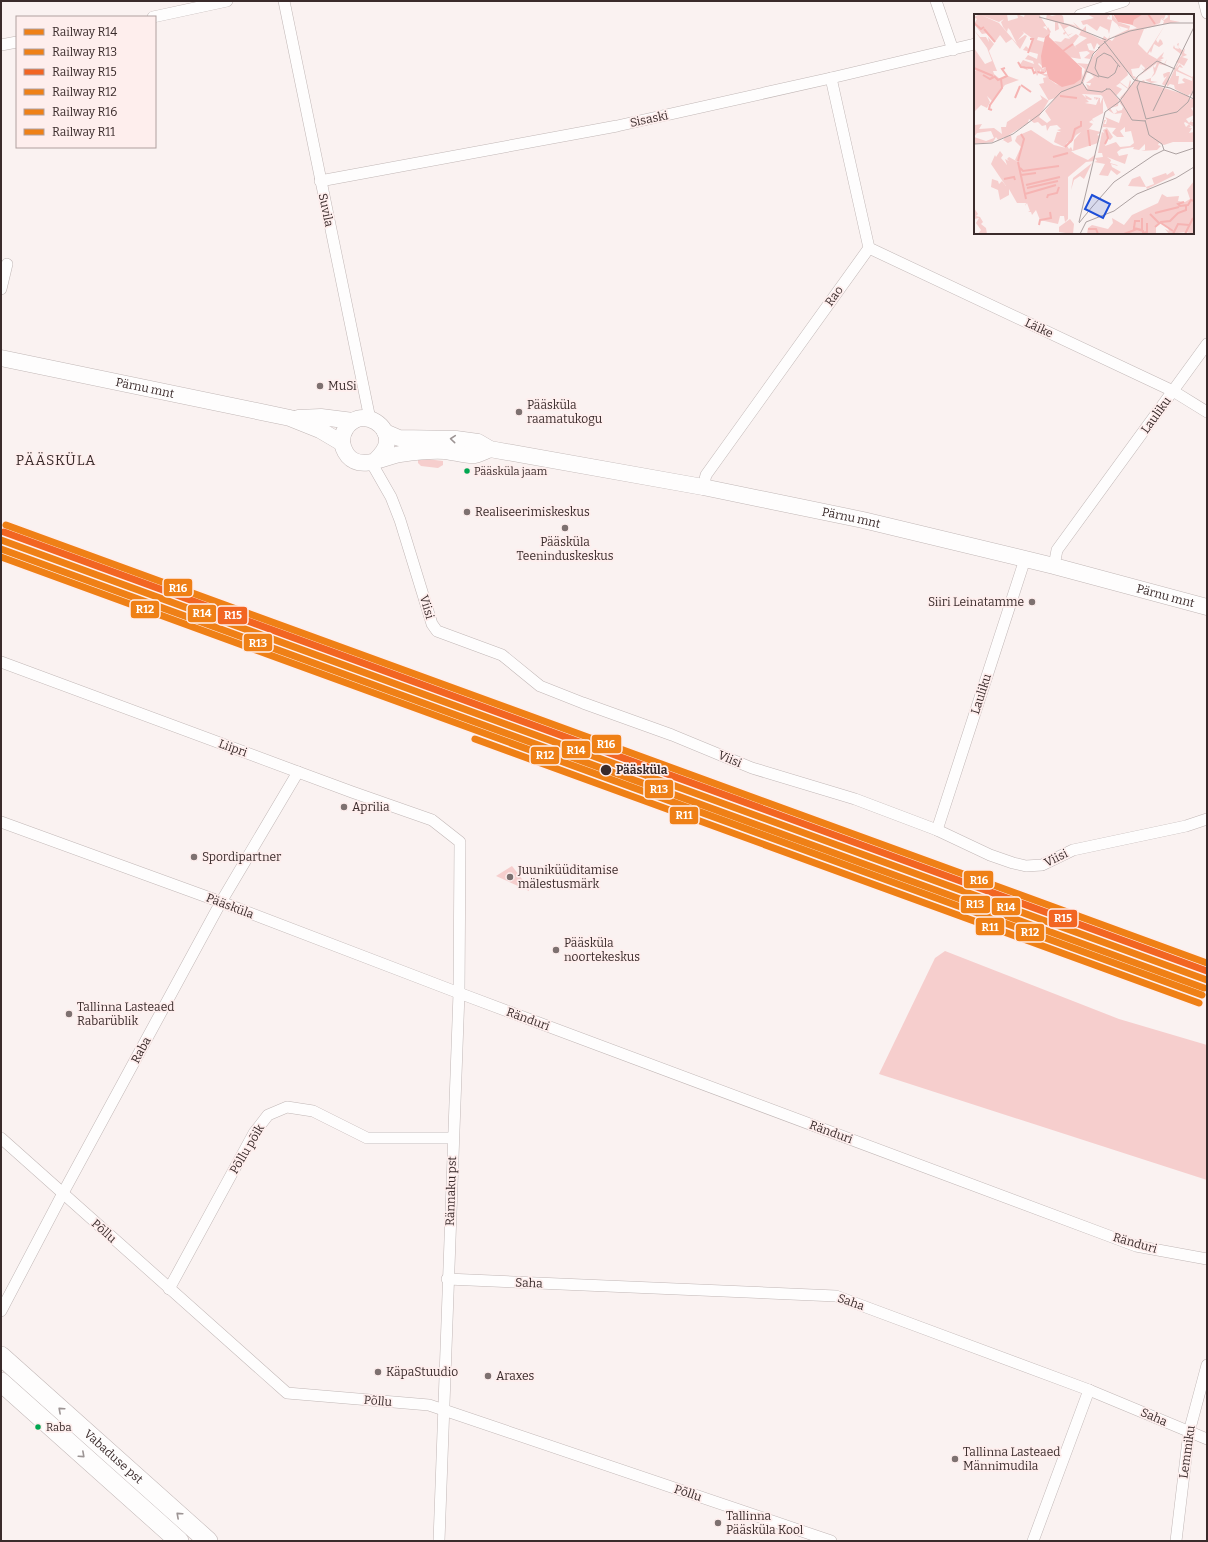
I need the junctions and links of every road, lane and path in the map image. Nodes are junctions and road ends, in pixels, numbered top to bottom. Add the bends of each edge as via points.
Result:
1 (227, 1) edge
2 (284, 1) edge
3 (936, 1) edge
4 (1124, 1) edge
5 (1204, 1) edge
6 (1207, 13) edge
7 (1083, 14) edge
8 (156, 16) edge
9 (16, 42) edge
10 (1, 44) edge
11 (974, 44) edge
12 (954, 50) junction
13 (831, 78) junction
14 (320, 181) junction
15 (869, 248) junction
16 (8, 264) dead end
17 (1, 289) edge
18 (1207, 344) edge
19 (1, 358) edge
20 (1173, 391) junction
21 (1207, 412) edge
22 (290, 418) junction
23 (370, 419) junction
24 (353, 421) junction
25 (385, 432) junction
26 (342, 443) junction
27 (490, 449) junction
28 (373, 461) junction
29 (703, 487) junction
30 (1025, 559) junction
31 (1054, 566) junction
32 (1207, 607) edge
33 (1, 662) edge
34 (298, 772) junction
35 (1207, 819) edge
36 (1, 822) edge
37 (937, 830) junction
38 (460, 842) joint
39 (221, 902) junction
40 (459, 993) junction
41 (1, 1138) edge
42 (453, 1138) junction
43 (63, 1193) junction
44 (1207, 1259) edge
45 (447, 1280) junction
46 (169, 1290) junction
47 (1, 1311) edge
48 (1, 1356) edge
49 (1207, 1365) edge
50 (1, 1382) edge
51 (1089, 1390) junction
52 (444, 1410) junction
53 (1189, 1432) junction
54 (1207, 1439) edge
55 (179, 1541) edge
56 (208, 1541) edge
57 (439, 1541) edge
58 (831, 1541) edge
59 (1033, 1541) edge
60 (1176, 1541) edge

1 - 8 street
2 - 14 street, Suvila
3 - 12 street
4 - 7 street
5 - 6 street
9 - 10 street
11 - 12 street, Sisaski
12 - 13 street, Sisaski
13 - 14 street, Sisaski via 617,126
13 - 15 street
14 - 23 street, Suvila
15 - 20 street, Läike
15 - 29 street, Rao via 706,475
16 - 17 street
18 - 20 street, Lauliku
19 - 22 main road, Pärnu mnt
20 - 21 street, Läike
20 - 31 street, Lauliku via 1057,550
22 - 24 main road, Pärnu mnt via 321,417
22 - 26 main road, Pärnu mnt via 320,430
23 - 24 main road via 361,418
23 - 25 main road via 379,424
24 - 26 main road via 347,427
27 -> 25 main road, Pärnu mnt via 478,442 456,438 399,438
25 - 28 main road via 387,442 383,452
26 - 28 main road via 345,452 351,458 359,462
27 - 28 main road, Pärnu mnt via 476,455 438,451 414,452
27 - 29 main road, Pärnu mnt
28 - 37 street, Viisi via 402,527 432,624 437,631 502,655 540,686 752,768 855,798
29 - 30 main road, Pärnu mnt via 863,520
30 - 31 main road, Pärnu mnt
30 - 37 street, Lauliku
31 - 32 main road, Pärnu mnt
33 - 34 street, Liipri
34 - 38 street, Liipri via 432,820
34 - 39 street, Raba
35 - 37 street, Viisi via 1186,826 1073,850 1042,865 1026,866 990,855
36 - 39 street, Pääsküla
38 - 40 street, Rännaku pst
39 - 40 street, Pääsküla
39 - 43 street, Raba
40 - 42 street, Rännaku pst
40 - 44 street, Ränduri via 1136,1246
41 - 43 street, Põllu
42 - 45 street, Rännaku pst
42 - 46 street, Põllu põik via 367,1138 313,1111 288,1107 268,1115 254,1133
43 - 46 street, Põllu
43 - 47 street, Raba
45 - 51 street, Saha via 836,1296
45 - 52 street, Rännaku pst
46 - 52 street, Põllu via 287,1393 429,1405
56 -> 48 highway, Vabaduse pst
49 - 53 street, Lemmiku
50 -> 55 highway, Vabaduse pst
51 - 53 street, Saha
51 - 59 street
52 - 57 street, Rännaku pst
52 - 58 street, Põllu
53 - 54 street, Saha
53 - 60 street, Lemmiku

